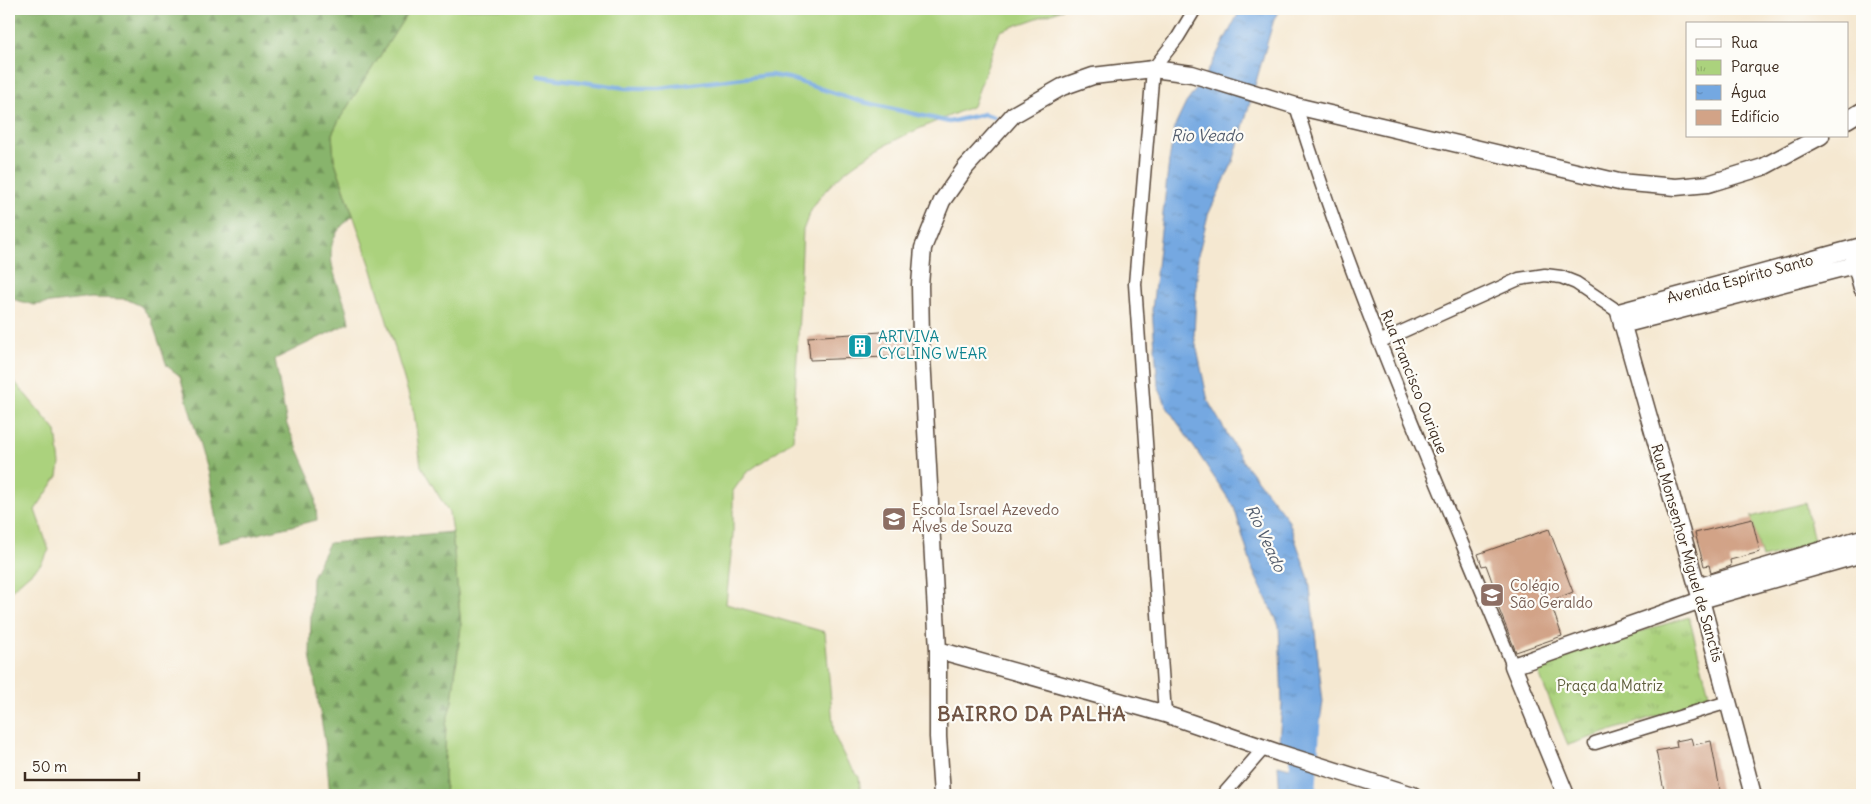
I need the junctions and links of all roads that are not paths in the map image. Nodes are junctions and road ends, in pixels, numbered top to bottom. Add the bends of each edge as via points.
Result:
1 (1195, 9) edge
2 (1153, 69) junction
3 (1296, 106) junction
4 (1862, 111) edge
5 (1848, 119) edge
6 (1817, 138) edge
7 (1858, 256) edge
8 (1862, 288) edge
9 (1620, 319) junction
10 (1379, 342) junction
11 (1862, 538) edge
12 (1862, 554) edge
13 (1699, 593) junction
14 (938, 650) junction
15 (1513, 666) junction
16 (1728, 702) junction
17 (1165, 714) junction
18 (1595, 743) dead end
19 (1271, 751) junction
20 (1752, 794) edge
21 (942, 795) edge
22 (1223, 795) edge
23 (1413, 795) edge
24 (1566, 795) edge

1 - 2 street
2 - 3 street via 1192,74
2 - 14 street via 1093,76 1062,87 1013,115 966,167 942,201 923,248 920,285 922,357
2 - 17 street via 1135,303
3 - 6 street via 1647,186 1708,184 1727,179 1763,167
3 - 10 street, Rua Francisco Ourique via 1316,172
4 - 5 street
7 - 8 street
7 - 9 street, Avenida Espírito Santo
9 - 10 street via 1576,283 1545,275 1519,279
9 - 13 street, Rua Monsenhor Miguel de Sanctis
10 - 15 street, Rua Francisco Ourique
11 - 13 street
12 - 13 street
13 - 15 street
13 - 16 street, Rua Monsenhor Miguel de Sanctis
14 - 17 street
14 - 21 street
15 - 24 street
16 - 18 street
16 - 20 street, Rua Monsenhor Miguel de Sanctis
17 - 19 street
19 - 22 street
19 - 23 street

